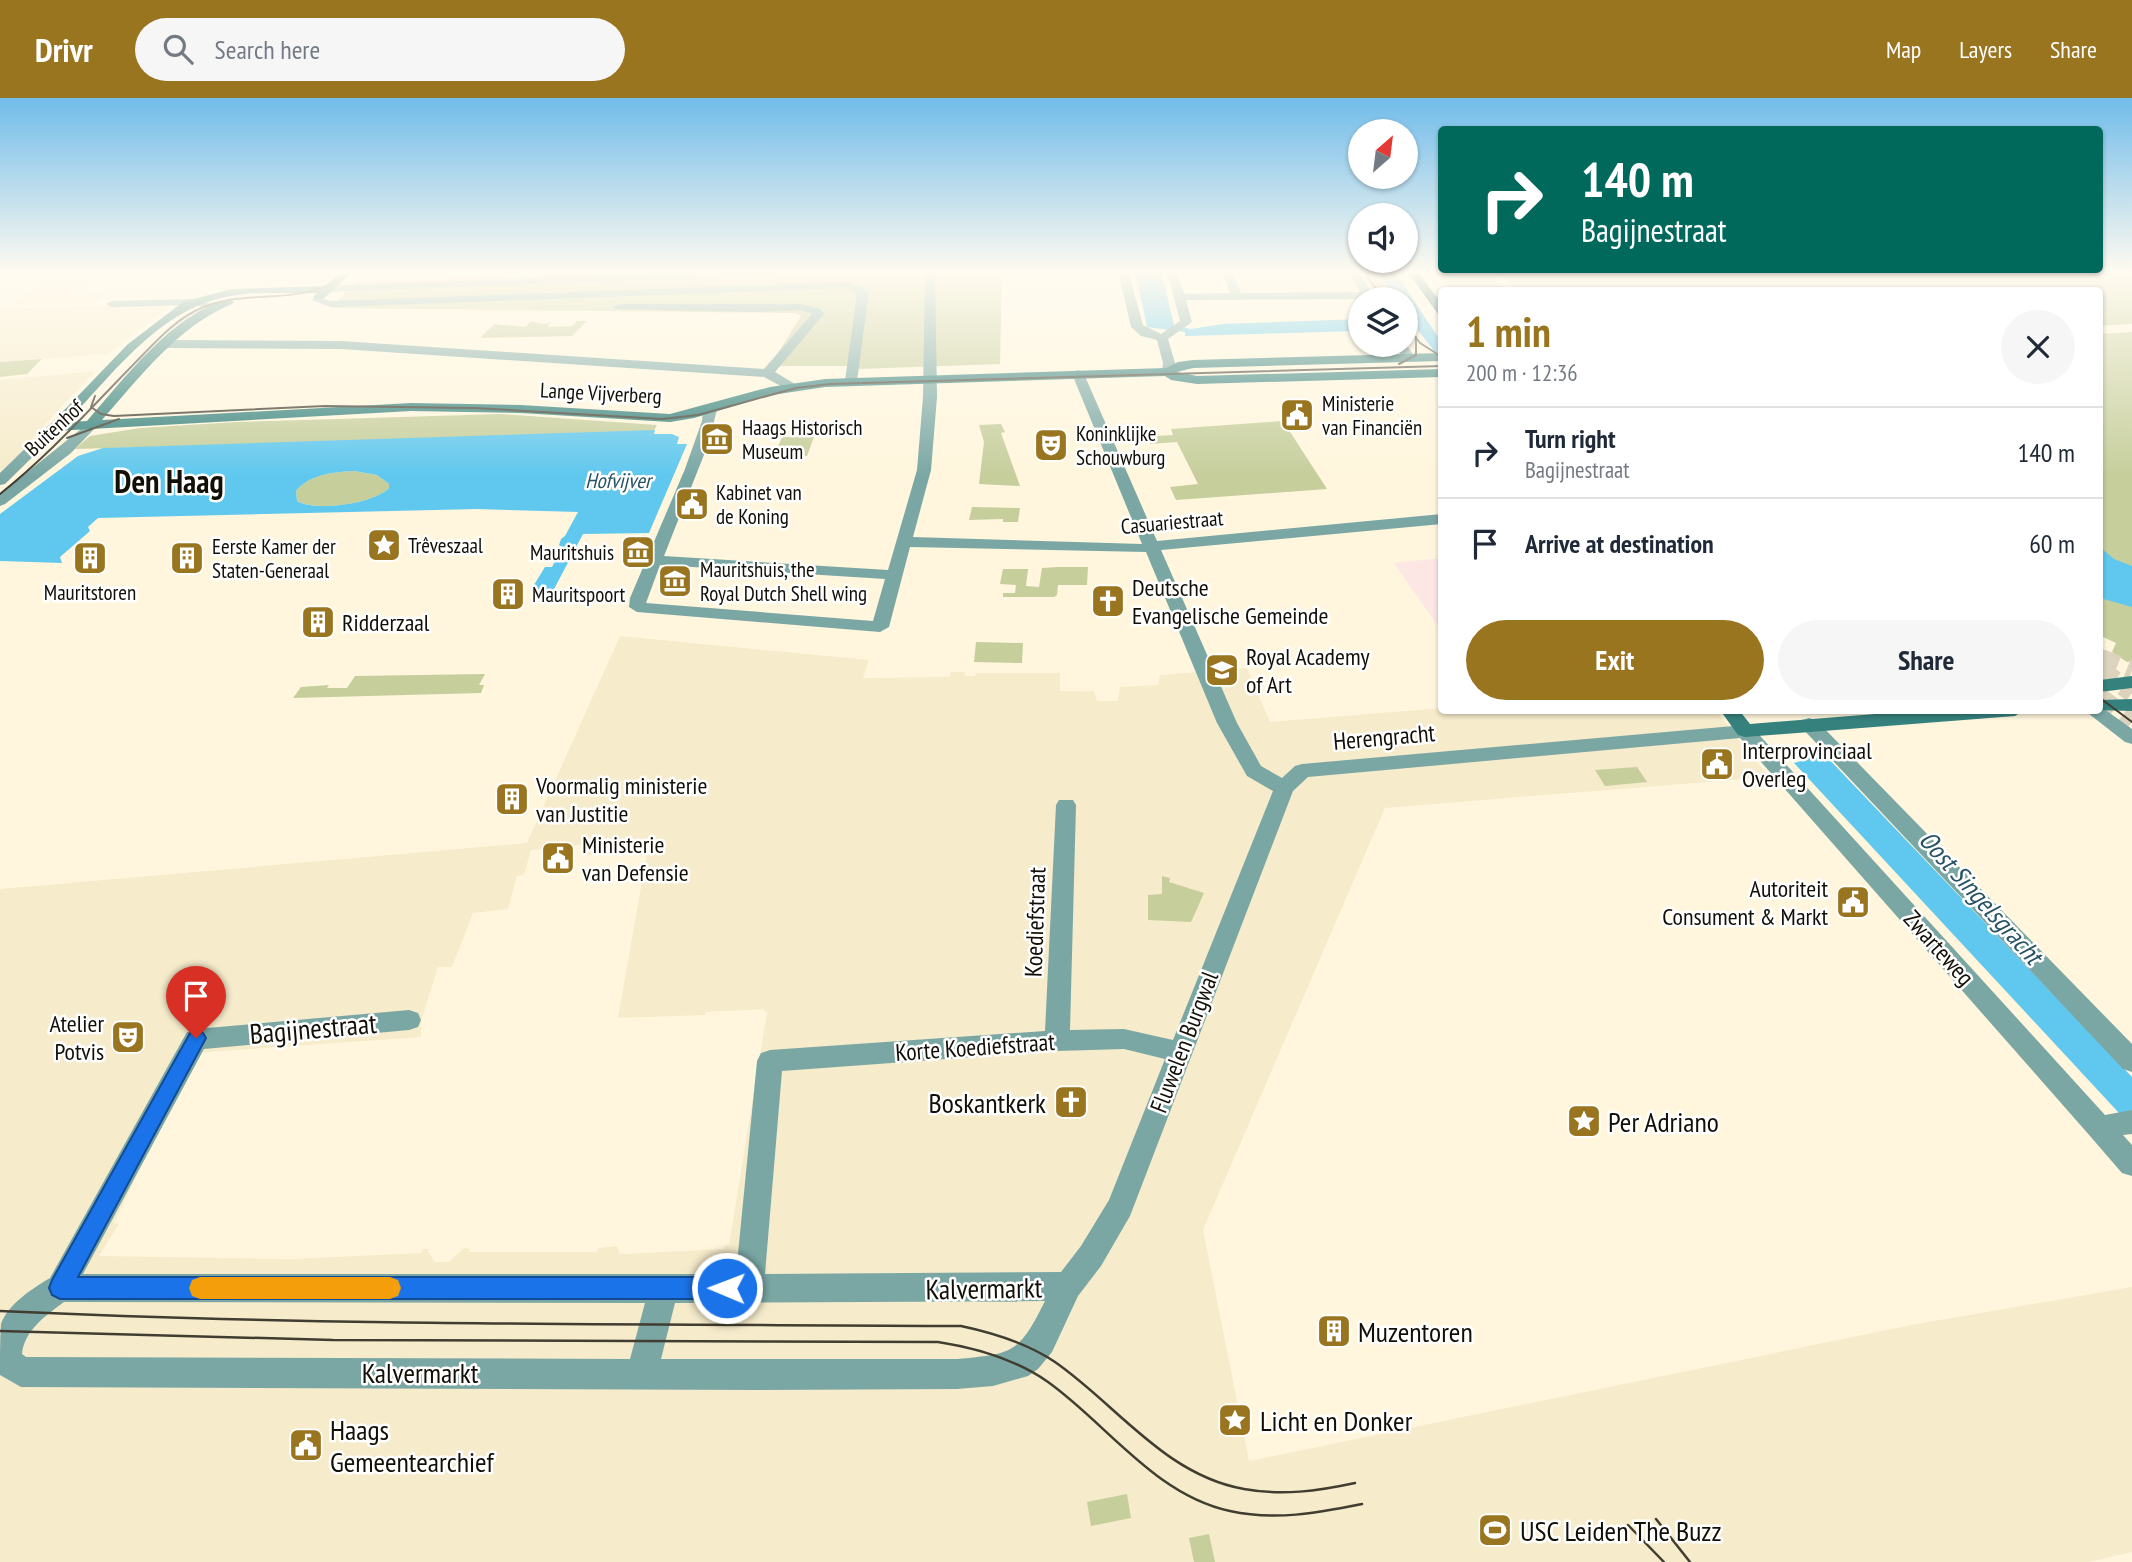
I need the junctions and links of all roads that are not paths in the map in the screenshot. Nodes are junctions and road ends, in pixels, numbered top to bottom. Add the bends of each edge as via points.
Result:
1 (141, 339) edge
2 (173, 339) edge
3 (798, 339) edge
4 (857, 339) edge
5 (929, 339) edge
6 (1162, 339) edge
7 (167, 344) junction
8 (1438, 357) edge
9 (1409, 358) junction
10 (1168, 372) junction
11 (767, 373) junction
12 (1078, 374) junction
13 (1424, 374) junction
14 (928, 375) junction
15 (1438, 379) edge
16 (851, 382) junction
17 (790, 387) junction
18 (710, 409) junction
19 (103, 412) junction
20 (68, 414) junction
21 (91, 425) junction
22 (55, 427) junction
23 (53, 461) junction
24 (22, 463) junction
25 (0, 481) edge
26 (0, 501) edge
27 (1438, 519) edge
28 (906, 542) junction
29 (1152, 547) junction
30 (654, 560) junction
31 (894, 575) junction
32 (2132, 681) edge
33 (2103, 686) edge
34 (2132, 705) edge
35 (2103, 706) edge
36 (1731, 714) edge
37 (1867, 714) edge
38 (1967, 714) edge
39 (2098, 714) edge
40 (1836, 721) junction
41 (1792, 725) junction
42 (1745, 731) junction
43 (2132, 738) edge
44 (1284, 788) junction
45 (1066, 805) dead end
46 (409, 1020) dead end
47 (1057, 1041) junction
48 (1179, 1052) junction
49 (2132, 1061) edge
50 (2119, 1125) edge
51 (2132, 1164) edge
52 (1068, 1286) junction
53 (664, 1287) junction
54 (60, 1288) junction
55 (749, 1288) junction
56 (21, 1371) joint
57 (642, 1373) junction

1 - 20 street, Buitenhof
2 - 7 street, Buitenhof
3 - 11 street
4 - 16 street
5 - 14 street
6 - 10 street
7 - 11 street via 341,345
7 - 19 street, Buitenhof
8 - 9 street
9 - 10 street via 1193,364
9 - 13 street
10 - 12 street
10 - 13 street via 1197,380
11 - 17 street
12 - 14 street
12 - 29 street
13 - 15 street
14 - 16 street
14 - 28 street via 924,471
16 - 17 street
17 - 18 street
18 - 19 street, Lange Vijverberg via 653,413 389,401
18 - 21 street, Lange Vijverberg via 681,417 650,418 411,407
18 - 30 street via 696,460
19 - 20 street, Lange Vijverberg
19 - 21 street, Buitenhof
20 - 22 street, Buitenhof
21 - 22 street, Lange Vijverberg
21 - 23 street, Buitenhof
22 - 24 street, Buitenhof
23 - 24 street
23 - 26 street, Buitenhof
24 - 25 street, Buitenhof
27 - 29 street, Casuariestraat
28 - 29 street, Casuariestraat
28 - 31 street
29 - 44 street via 1227,723 1254,771
30 - 31 street
30 - 31 street via 637,607 880,627
32 - 33 street
34 - 35 street
36 - 42 street
37 - 40 street
38 - 40 street
39 - 43 street
40 - 41 street
41 - 42 street
41 - 49 street
42 - 44 street, Herengracht via 1302,771
42 - 50 street, Zwarteweg
44 - 48 street, Fluwelen Burgwal
45 - 47 street, Koediefstraat
46 - 54 street, Bagijnestraat via 196,1038
47 - 48 street, Korte Koediefstraat via 1124,1039
47 - 55 street, Korte Koediefstraat via 770,1061
48 - 52 street, Fluwelen Burgwal via 1120,1207
50 - 51 street, Zwarteweg
52 - 55 street, Kalvermarkt
52 - 57 street, Kalvermarkt via 1041,1341 1027,1358 993,1371
53 - 54 street, Kalvermarkt
53 - 55 street, Kalvermarkt
53 - 57 street
54 - 56 street, Bagijnestraat via 27,1313 5,1348 6,1361
56 - 57 street, Kalvermarkt

